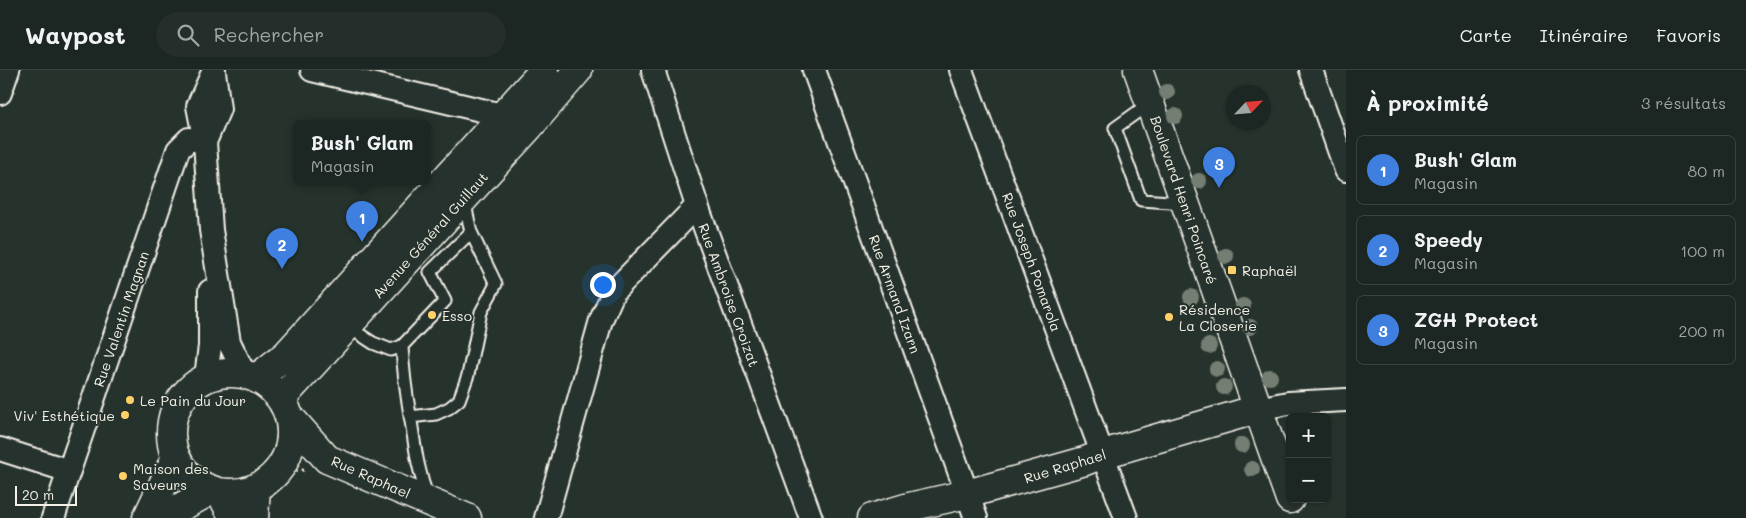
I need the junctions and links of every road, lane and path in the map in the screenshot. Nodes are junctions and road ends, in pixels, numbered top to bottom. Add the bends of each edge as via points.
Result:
1 (8, 70) edge
2 (312, 70) edge
3 (544, 70) edge
4 (578, 70) edge
5 (652, 70) edge
6 (814, 70) edge
7 (961, 70) edge
8 (1138, 70) edge
9 (1311, 70) edge
10 (214, 71) edge
11 (0, 93) edge
12 (1150, 103) junction
13 (502, 115) junction
14 (205, 142) junction
15 (1346, 170) edge
16 (464, 198) junction
17 (1185, 204) junction
18 (697, 206) junction
19 (211, 230) junction
20 (470, 232) junction
21 (425, 259) junction
22 (347, 326) junction
23 (402, 346) junction
24 (250, 376) junction
25 (206, 377) junction
26 (1346, 400) edge
27 (285, 408) junction
28 (1258, 409) junction
29 (410, 418) junction
30 (0, 449) edge
31 (1103, 454) junction
32 (176, 458) junction
33 (69, 471) junction
34 (256, 488) junction
35 (1286, 488) edge
36 (216, 491) junction
37 (1291, 503) edge
38 (972, 506) edge
39 (446, 512) edge
40 (53, 518) edge
41 (147, 518) edge
42 (161, 518) edge
43 (234, 518) edge
44 (254, 518) edge
45 (546, 518) edge
46 (811, 518) edge
47 (872, 518) edge
48 (1126, 518) edge
49 (1297, 518) edge

1 - 11 street
2 - 13 street
3 - 13 main road, Avenue Général Guillaut
4 - 16 main road, Avenue Général Guillaut
5 - 18 street, Rue Ambroise Croizat
6 - 38 street, Rue Armand Izarn
7 - 31 street, Rue Joseph Pomarola
8 - 12 main road, Boulevard Henri Poincaré
9 - 15 street
10 - 14 street via 219,109
12 - 17 main road, Boulevard Henri Poincaré
12 - 17 lane via 1115,128 1141,200
13 - 24 main road, Avenue Général Guillaut via 287,354
14 - 19 street
14 - 33 street, Rue Valentin Magnan via 189,139 178,150
16 - 20 lane
16 - 21 main road, Avenue Général Guillaut
17 - 28 main road, Boulevard Henri Poincaré
18 - 45 street via 614,291 601,320
18 - 46 street, Rue Ambroise Croizat
19 - 24 street via 229,342
19 - 25 street via 210,346
20 - 21 lane
20 - 29 lane via 496,284 481,312 468,376 459,400 454,404 436,414
21 - 22 main road, Avenue Général Guillaut
21 - 23 lane via 445,301
22 - 23 lane via 373,344 391,350
22 - 27 main road, Avenue Général Guillaut
23 - 29 lane
24 - 25 main road via 225,372
24 - 27 main road via 270,387
25 - 32 main road via 178,402 172,420 171,439
26 - 28 street via 1288,403
27 - 34 main road via 292,432 290,447 275,474
27 - 39 main road, Rue Raphael via 327,459
28 - 31 main road, Rue Raphael
28 - 35 main road, Boulevard Henri Poincaré
29 - 39 lane via 419,474
30 - 33 street
31 - 38 main road, Rue Raphael
31 - 48 street, Rue Joseph Pomarola
32 - 36 main road via 197,482
32 - 41 main road
33 - 40 street, Rue Valentin Magnan
34 - 36 main road via 239,493
34 - 44 main road
36 - 42 main road
36 - 43 main road
37 - 49 main road, Boulevard Henri Poincaré
38 - 47 main road, Rue Raphael via 909,507

